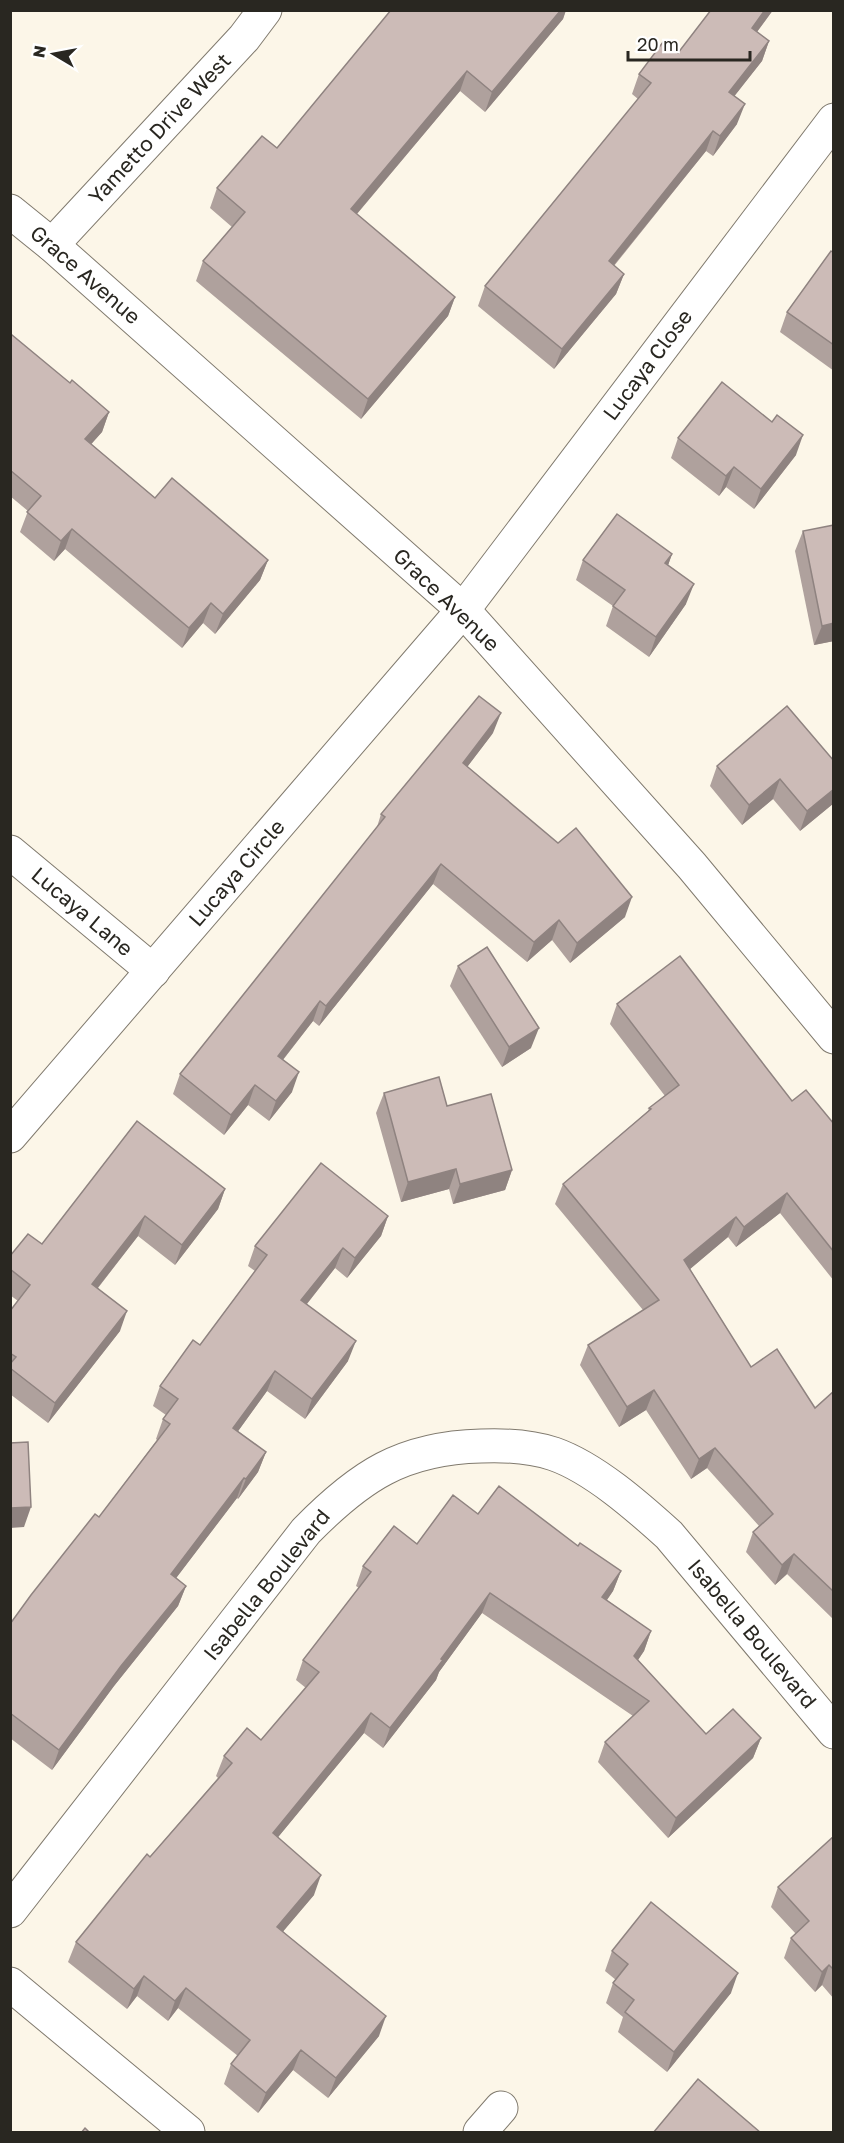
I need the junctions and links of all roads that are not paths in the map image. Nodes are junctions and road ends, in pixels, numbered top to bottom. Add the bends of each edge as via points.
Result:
1 (265, 10) edge
2 (834, 120) edge
3 (10, 211) edge
4 (52, 245) junction
5 (463, 610) junction
6 (10, 852) edge
7 (153, 971) junction
8 (834, 1036) edge
9 (10, 1136) edge
10 (834, 1732) edge
11 (10, 1911) edge
12 (10, 1984) edge
13 (501, 2108) dead end
14 (188, 2133) edge
15 (480, 2133) edge

1 - 4 street, Yametto Drive West via 244,38
2 - 5 street, Lucaya Close
3 - 4 street, Grace Avenue
4 - 5 street, Grace Avenue
5 - 7 street, Lucaya Circle
5 - 8 street, Grace Avenue via 692,866
6 - 7 street, Lucaya Lane
7 - 9 street, Lucaya Circle
10 - 11 street, Isabella Boulevard via 669,1535 600,1480 554,1454 531,1448 461,1446 424,1452 362,1480 306,1531
12 - 14 street
13 - 15 street

